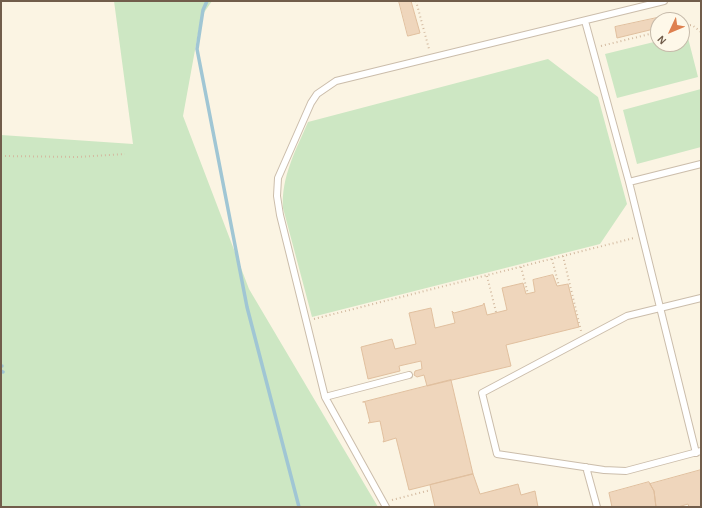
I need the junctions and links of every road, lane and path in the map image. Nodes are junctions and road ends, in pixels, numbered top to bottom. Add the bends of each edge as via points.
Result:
1 (416, 1) edge
2 (664, 1) edge
3 (585, 21) junction
4 (690, 26) edge
5 (701, 32) edge
6 (650, 34) edge
7 (593, 48) junction
8 (432, 58) junction
9 (125, 154) dead end
10 (1, 156) edge
11 (701, 164) edge
12 (629, 182) junction
13 (642, 236) junction
14 (563, 256) junction
15 (552, 259) junction
16 (521, 267) junction
17 (487, 276) junction
18 (559, 286) dead end
19 (528, 294) dead end
20 (701, 298) edge
21 (660, 308) junction
22 (496, 312) dead end
23 (306, 321) junction
24 (583, 339) junction
25 (409, 375) dead end
26 (325, 397) junction
27 (698, 452) edge
28 (586, 467) junction
29 (431, 490) dead end
30 (385, 505) edge
31 (597, 507) edge

1 - 8 path
2 - 3 lane
3 - 7 lane
3 - 8 lane
4 - 5 path
6 - 7 path
7 - 12 lane
8 - 23 lane via 336,81 317,94 311,103 283,164 278,178 277,196
9 - 10 path via 79,157
11 - 12 lane
12 - 13 lane
13 - 14 path
13 - 21 lane
14 - 15 path
14 - 24 path
15 - 16 path
15 - 18 path
16 - 17 path
16 - 19 path
17 - 22 path
17 - 23 path
20 - 21 lane
21 - 24 lane via 627,316
21 - 27 lane
23 - 26 lane
24 - 28 lane via 482,393 497,454
25 - 26 lane
26 - 30 lane
27 - 28 lane via 626,471
28 - 31 lane
29 - 30 path

